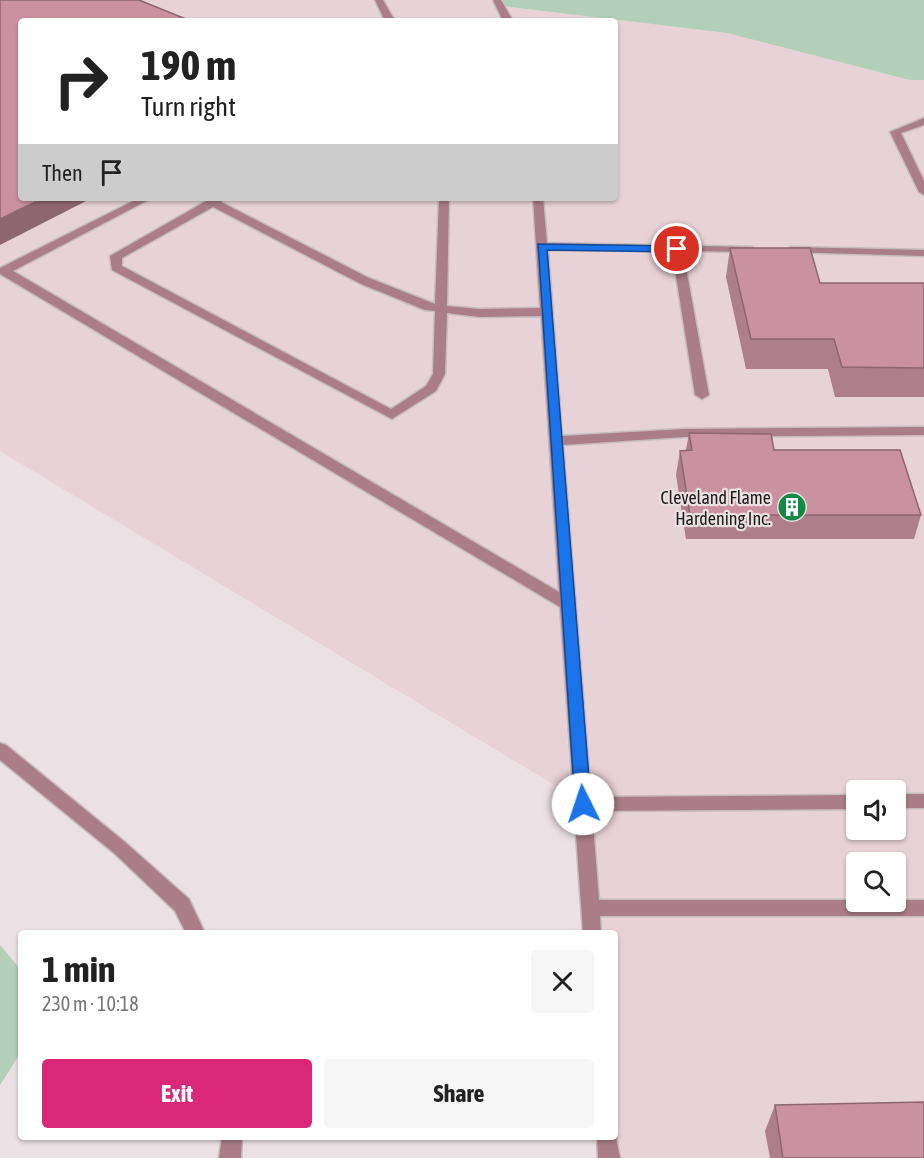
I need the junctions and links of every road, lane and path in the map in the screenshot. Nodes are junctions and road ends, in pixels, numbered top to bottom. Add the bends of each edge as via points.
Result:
1 (379, 0) edge
2 (497, 0) edge
3 (388, 18) edge
4 (506, 18) edge
5 (924, 121) edge
6 (924, 192) edge
7 (141, 201) edge
8 (214, 201) edge
9 (218, 201) edge
10 (444, 201) edge
11 (538, 201) edge
12 (542, 246) junction
13 (677, 249) junction
14 (924, 253) edge
15 (441, 309) junction
16 (546, 312) junction
17 (702, 395) dead end
18 (924, 431) edge
19 (556, 441) junction
20 (568, 604) junction
21 (0, 750) edge
22 (906, 801) edge
23 (924, 801) edge
24 (846, 802) edge
25 (583, 804) junction
26 (590, 908) junction
27 (924, 908) edge
28 (194, 930) edge
29 (592, 930) edge
30 (232, 1140) edge
31 (607, 1140) edge
32 (230, 1158) edge
33 (609, 1158) edge

1 - 3 street
2 - 4 street
5 - 6 street via 895,132
7 - 20 street via 4,271
8 - 15 street via 116,256 116,268 392,416 430,388 439,374
9 - 15 street via 365,281 401,298
10 - 15 street
11 - 12 street
12 - 13 street
12 - 16 street
13 - 14 street
13 - 17 street
15 - 16 street
16 - 19 street
18 - 19 street via 684,433
19 - 20 street
20 - 25 street
21 - 28 street via 120,848 182,905
22 - 23 street
24 - 25 street
25 - 26 street
26 - 27 street
26 - 29 street
30 - 32 street
31 - 33 street

